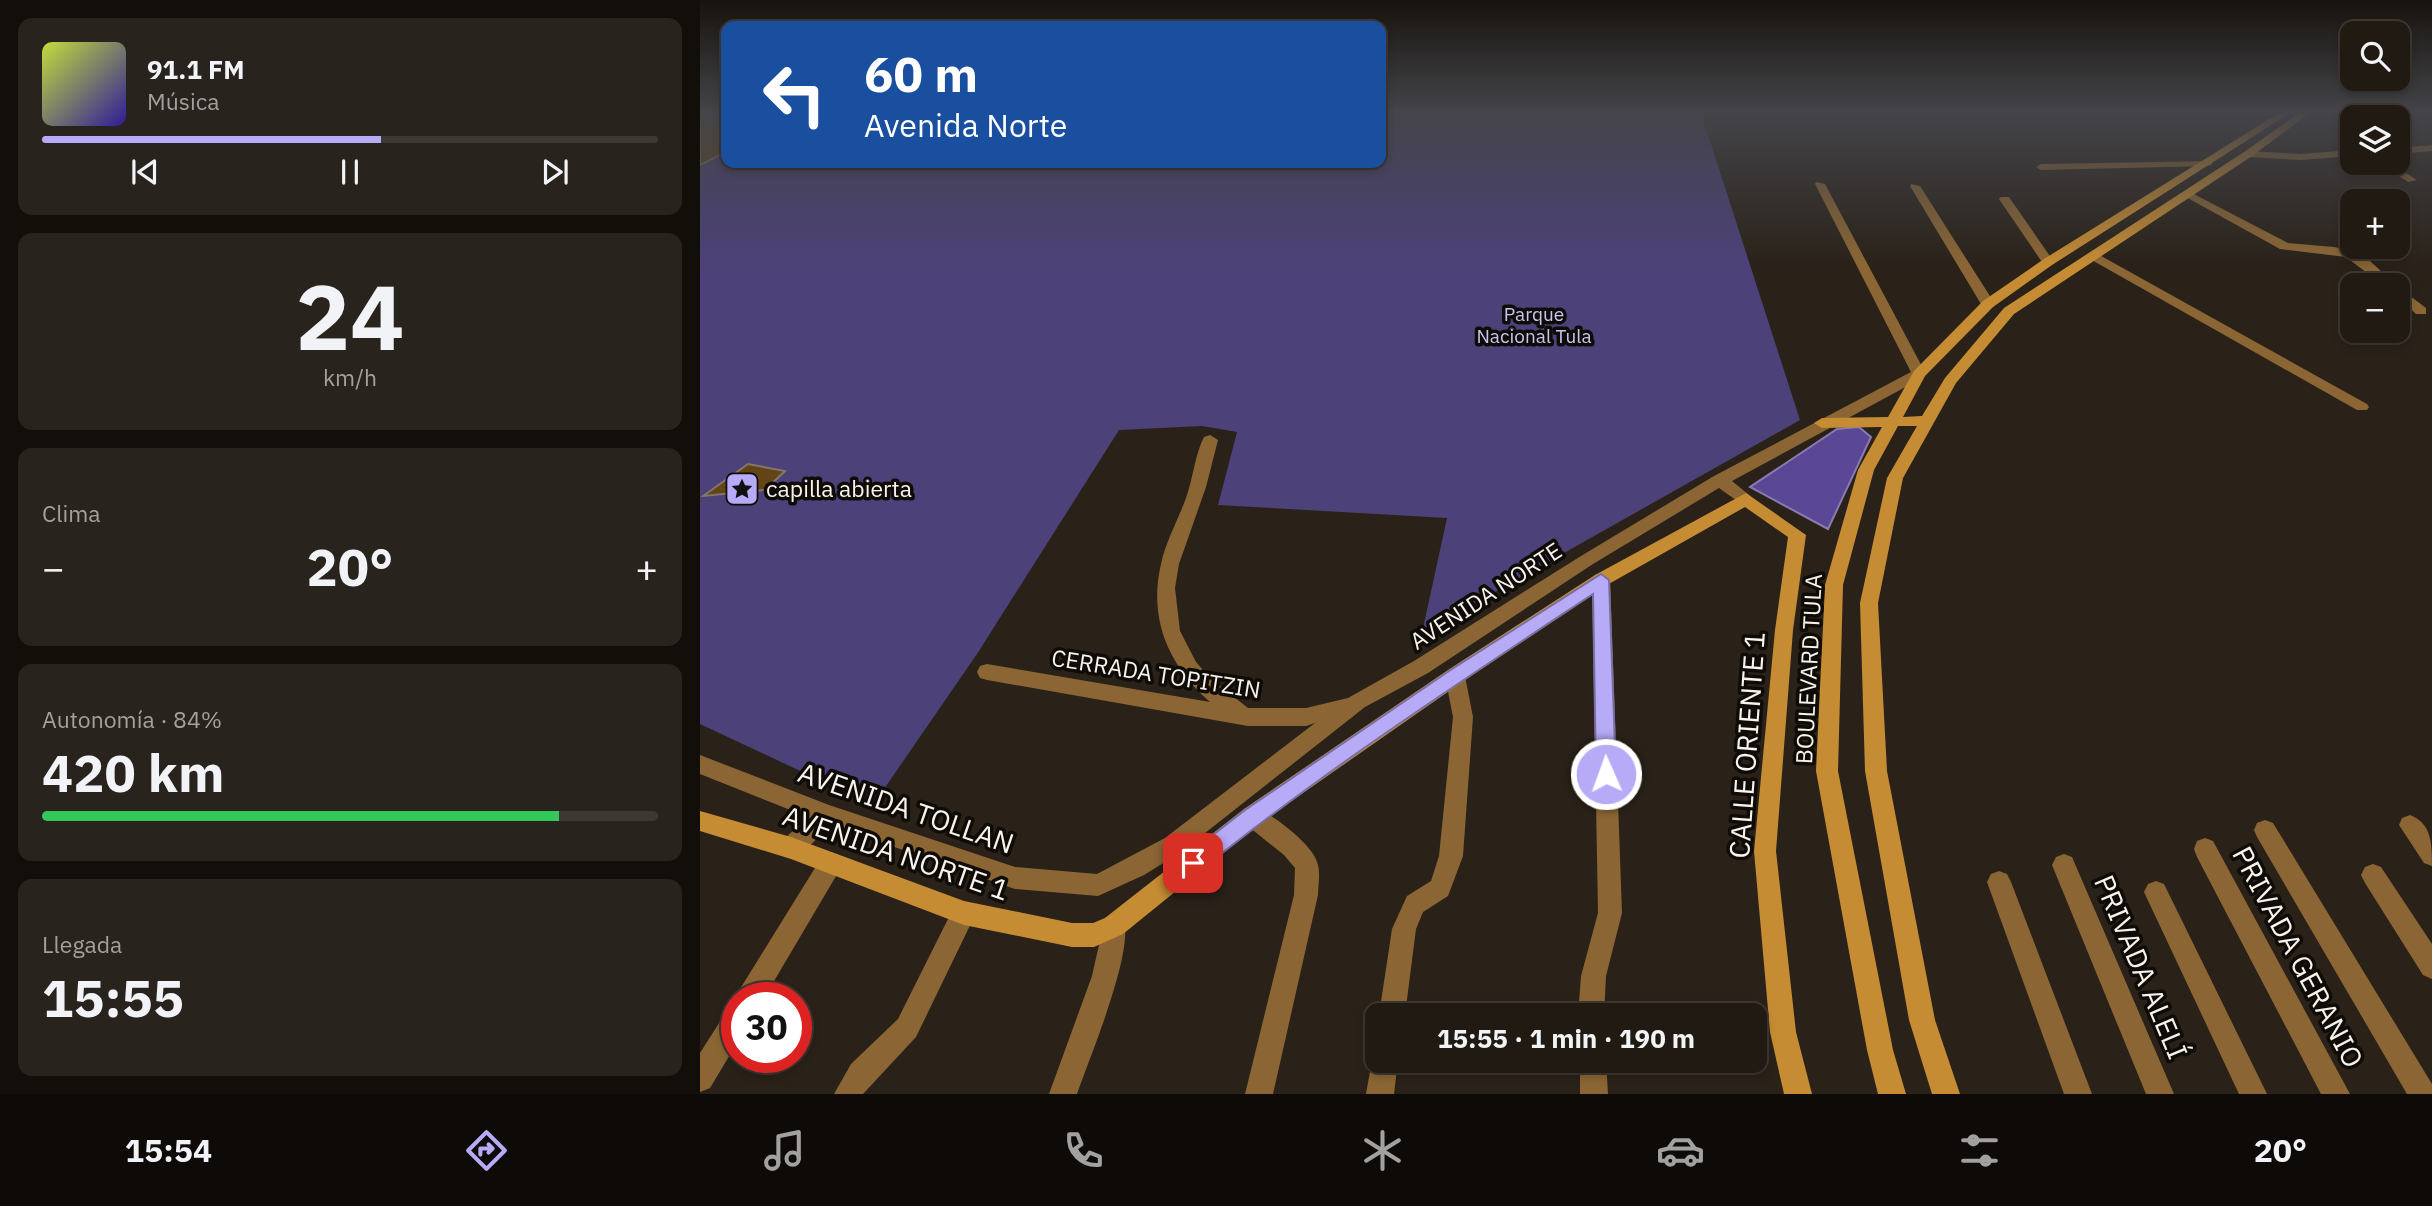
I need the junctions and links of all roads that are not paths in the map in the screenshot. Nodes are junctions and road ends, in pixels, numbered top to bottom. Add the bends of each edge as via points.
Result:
1 (2164, 164) edge
2 (2206, 164) edge
3 (2233, 164) edge
4 (2041, 167) dead end
5 (2403, 175) edge
6 (2412, 180) dead end
7 (1820, 184) dead end
8 (1915, 186) dead end
9 (2188, 194) junction
10 (2005, 200) dead end
11 (2094, 256) junction
12 (2048, 262) junction
13 (2376, 273) edge
14 (2410, 301) edge
15 (1988, 304) junction
16 (2421, 311) dead end
17 (1919, 374) junction
18 (2362, 407) dead end
19 (1927, 421) junction
20 (1822, 423) junction
21 (1892, 423) junction
22 (1210, 440) dead end
23 (1720, 480) junction
24 (1746, 499) junction
25 (1601, 580) junction
26 (987, 672) dead end
27 (1455, 676) junction
28 (1358, 701) junction
29 (1248, 717) junction
30 (700, 764) edge
31 (827, 814) junction
32 (1252, 816) junction
33 (700, 821) edge
34 (2410, 825) dead end
35 (2264, 830) dead end
36 (791, 848) junction
37 (2205, 849) dead end
38 (2432, 855) edge
39 (831, 863) junction
40 (2064, 865) dead end
41 (2373, 875) dead end
42 (1999, 882) dead end
43 (1098, 885) joint
44 (2156, 892) dead end
45 (964, 913) junction
46 (1114, 926) junction
47 (2432, 966) edge
48 (759, 982) edge
49 (1394, 1003) edge
50 (1590, 1003) edge
51 (721, 1044) edge
52 (1383, 1073) edge
53 (1593, 1073) edge
54 (700, 1078) edge
55 (848, 1094) edge
56 (1063, 1094) edge
57 (1259, 1094) edge
58 (1380, 1094) edge
59 (1594, 1094) edge
60 (1798, 1094) edge
61 (1892, 1094) edge
62 (1946, 1094) edge
63 (2078, 1094) edge
64 (2160, 1094) edge
65 (2253, 1094) edge
66 (2336, 1094) edge
67 (2422, 1094) edge

1 - 4 street
2 - 12 main road, BOULEVARD TULA
3 - 9 main road
5 - 6 street
7 - 17 street
8 - 15 street
9 - 11 main road
9 - 13 street via 2284,246 2344,252
10 - 12 street
11 - 18 street
11 - 19 main road via 2009,311 1950,381
12 - 15 main road, BOULEVARD TULA
14 - 16 street
15 - 17 main road, BOULEVARD TULA
17 - 20 street, AVENIDA NORTE
17 - 21 main road, BOULEVARD TULA
19 - 21 main road
19 - 62 main road via 1895,478 1869,603 1876,771 1922,1020
20 - 21 main road
20 - 23 street, AVENIDA NORTE
21 - 61 main road, BOULEVARD TULA via 1866,470 1834,585 1826,771
22 - 29 street via 1197,492 1170,564 1164,610 1181,659 1214,696
23 - 24 street, CALLE ORIENTE 1
23 - 28 street, AVENIDA NORTE via 1421,667
24 - 25 main road
24 - 60 main road, CALLE ORIENTE 1 via 1797,535 1765,851 1783,1032
25 - 27 main road
25 - 50 street via 1610,913 1599,944
26 - 29 street, CERRADA TOPITZIN
27 - 32 main road
27 - 49 street via 1463,717 1451,856 1440,888 1415,904 1404,929
28 - 29 street, CERRADA TOPITZIN via 1306,717
28 - 43 street, AVENIDA NORTE via 1173,845
30 - 31 street, AVENIDA TOLLAN
31 - 36 street
31 - 43 street, AVENIDA TOLLAN via 1015,878
32 - 46 main road
32 - 57 street via 1293,847 1307,865 1306,895
33 - 36 main road, AVENIDA NORTE 1
34 - 38 street
35 - 67 street
36 - 39 main road, AVENIDA NORTE 1
37 - 66 street, PRIVADA GERANIO
39 - 45 main road, AVENIDA NORTE 1
39 - 48 street
40 - 64 street, PRIVADA ALELÍ
41 - 47 street
42 - 63 street
44 - 65 street
45 - 46 main road, AVENIDA NORTE 1 via 1072,935 1094,935
45 - 55 street via 907,1028 870,1062
46 - 56 street via 1105,976
51 - 54 street
52 - 58 street
53 - 59 street

